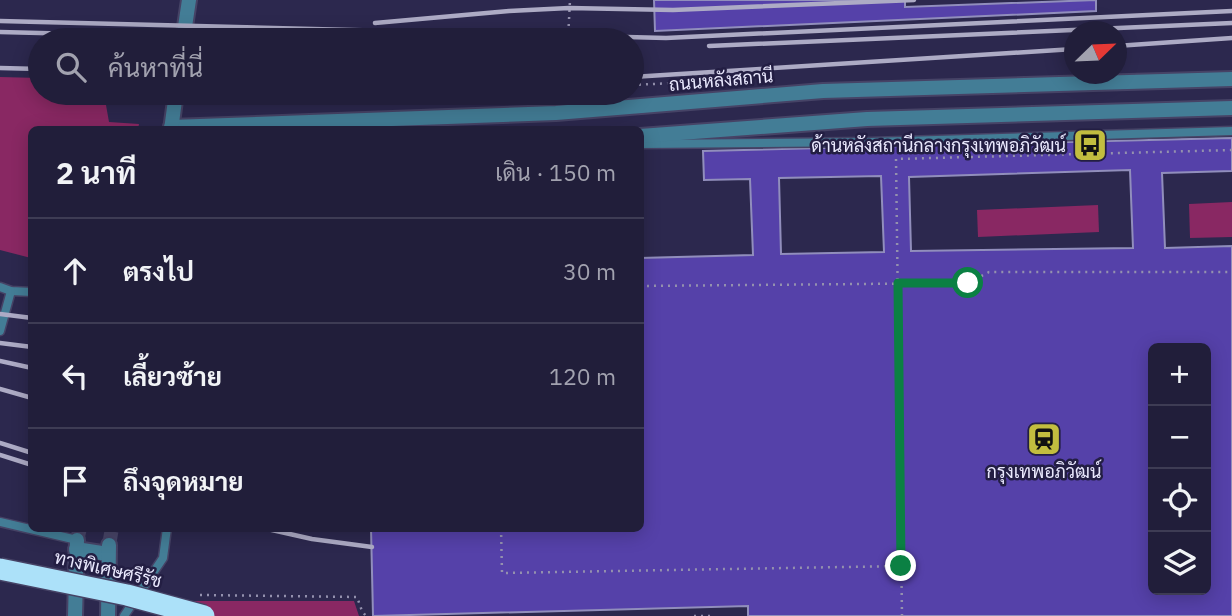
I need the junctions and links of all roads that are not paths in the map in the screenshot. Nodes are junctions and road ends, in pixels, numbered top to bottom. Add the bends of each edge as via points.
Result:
1 (189, 0) edge
2 (185, 28) edge
3 (1232, 79) edge
4 (174, 105) edge
5 (1232, 108) edge
6 (171, 126) edge
7 (222, 126) edge
8 (1232, 131) edge
9 (644, 136) edge
10 (644, 144) edge
11 (0, 287) edge
12 (12, 291) junction
13 (28, 292) edge
14 (0, 331) edge
15 (0, 522) edge
16 (28, 530) edge
17 (33, 532) edge
18 (166, 532) edge
19 (77, 545) junction
20 (0, 569) edge
21 (75, 616) edge
22 (108, 616) edge
23 (124, 616) edge
24 (204, 616) edge

1 - 2 street
3 - 7 street, ถนนหลังสถานี via 823,91 556,113
4 - 6 street
5 - 9 street via 867,118
8 - 10 lane
11 - 12 lane
12 - 13 lane
12 - 14 lane
15 - 16 lane
17 - 19 lane
18 - 23 lane via 163,558
19 - 21 street
19 - 22 street via 108,550
20 - 24 highway, ทางพิเศษศรีรัช, bridge

